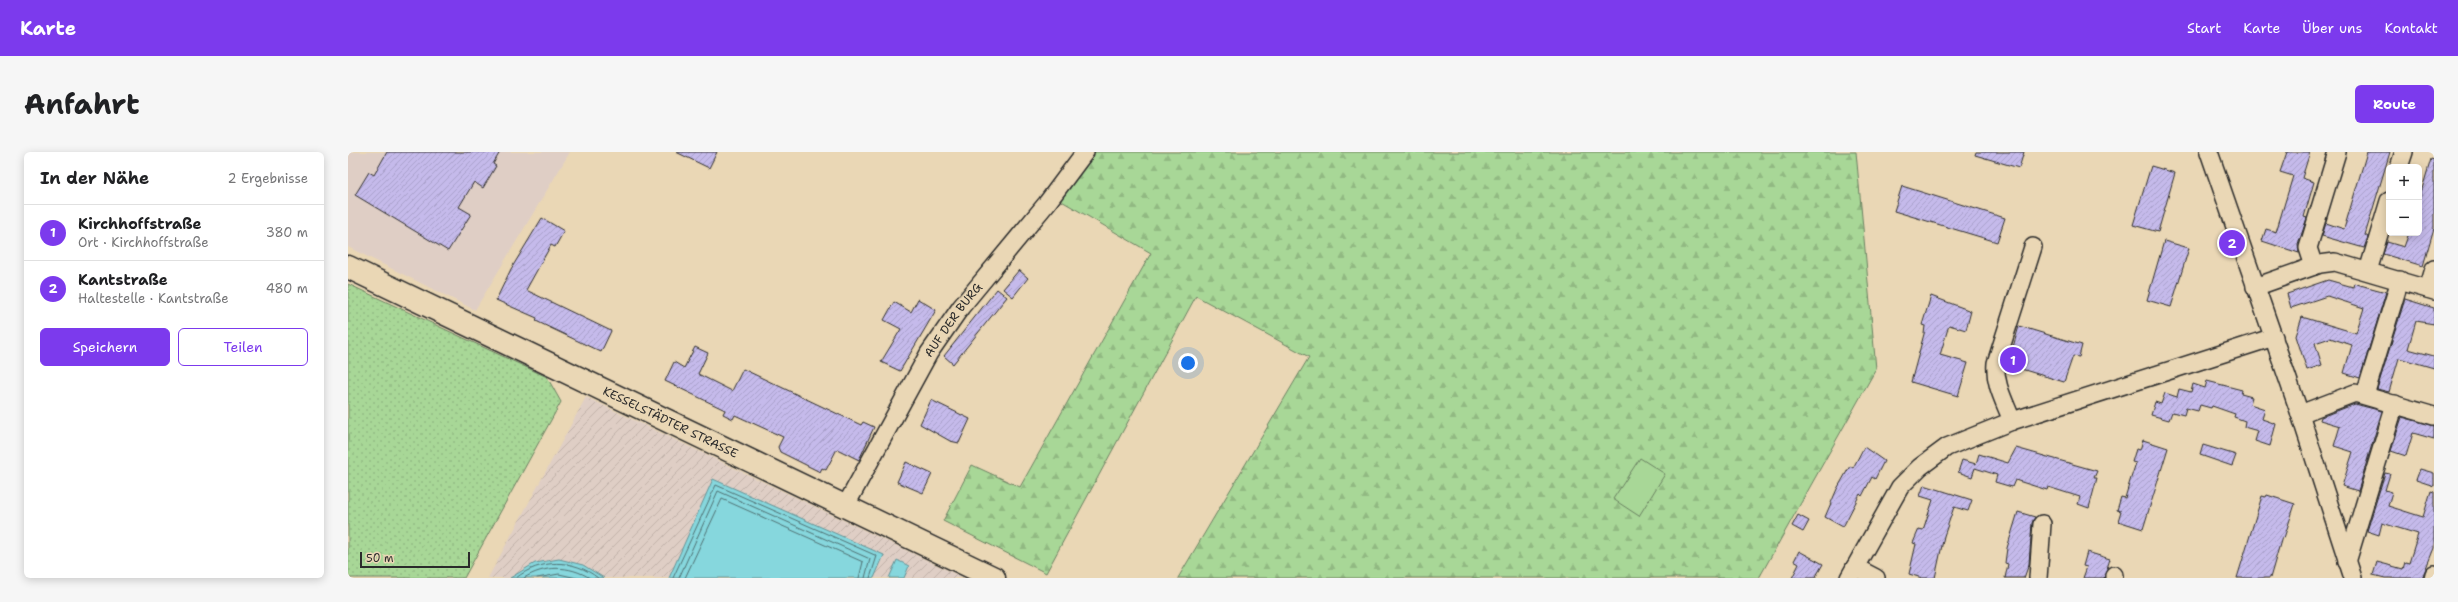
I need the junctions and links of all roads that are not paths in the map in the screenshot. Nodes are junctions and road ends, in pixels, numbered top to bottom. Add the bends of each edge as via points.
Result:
1 (1085, 152) edge
2 (2209, 152) edge
3 (2337, 152) edge
4 (2404, 152) edge
5 (2400, 164) edge
6 (2386, 211) edge
7 (2033, 247) dead end
8 (2314, 266) junction
9 (348, 267) edge
10 (2434, 270) edge
11 (2368, 271) junction
12 (2400, 280) junction
13 (2255, 286) junction
14 (2431, 290) edge
15 (2274, 336) junction
16 (2365, 395) junction
17 (2395, 404) junction
18 (2300, 414) junction
19 (2434, 416) edge
20 (2012, 421) junction
21 (846, 505) junction
22 (2042, 524) dead end
23 (2347, 562) junction
24 (1852, 573) edge
25 (2434, 574) edge
26 (994, 578) edge
27 (1876, 578) edge
28 (2038, 578) edge
29 (2353, 578) edge
30 (2433, 578) edge

1 - 21 street, AUF DER BURG via 1047,203 961,307 929,353
2 - 13 street
3 - 8 street via 2308,248
4 - 5 street
6 - 11 street
7 - 20 street via 1996,363 1998,384
8 - 11 street via 2335,262
8 - 13 street
9 - 21 main road, KESSELSTÄDTER STRASSE
10 - 14 street
11 - 12 street
12 - 14 street
12 - 16 street
13 - 15 street
15 - 18 street
15 - 20 street
16 - 17 street
16 - 18 street via 2355,393
17 - 19 street
17 - 23 street
18 - 23 street
20 - 24 street via 1947,447 1920,467 1894,496
21 - 26 main road, KESSELSTÄDTER STRASSE
22 - 28 street
23 - 29 street
24 - 27 street
25 - 30 street

